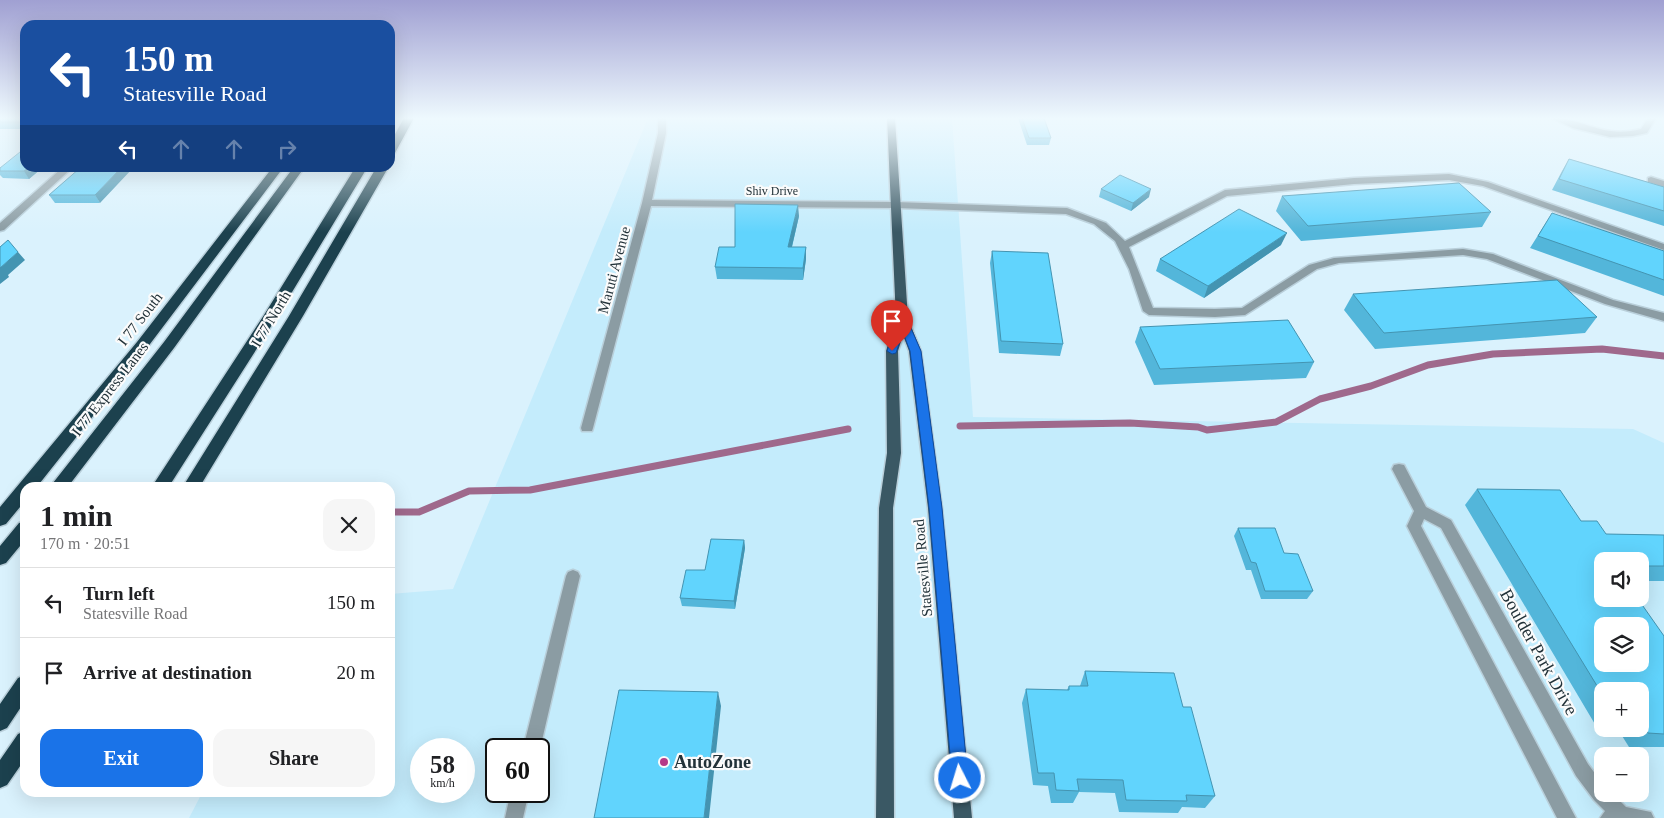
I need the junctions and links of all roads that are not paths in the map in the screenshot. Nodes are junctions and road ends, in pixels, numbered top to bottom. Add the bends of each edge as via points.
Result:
1 (657, 156) edge
2 (893, 156) edge
3 (63, 172) edge
4 (274, 172) edge
5 (295, 172) edge
6 (359, 172) edge
7 (380, 172) edge
8 (1651, 180) dead end
9 (1664, 184) edge
10 (647, 203) junction
11 (896, 205) junction
12 (0, 228) edge
13 (1124, 246) junction
14 (1664, 247) edge
15 (1664, 317) edge
16 (902, 319) junction
17 (586, 428) dead end
18 (1399, 469) dead end
19 (31, 482) edge
20 (62, 482) edge
21 (162, 482) edge
22 (194, 482) edge
23 (20, 495) edge
24 (1421, 511) junction
25 (0, 519) edge
26 (20, 534) edge
27 (0, 558) edge
28 (573, 576) dead end
29 (20, 691) edge
30 (0, 721) edge
31 (534, 738) edge
32 (20, 748) edge
33 (20, 748) edge
34 (0, 778) edge
35 (0, 782) edge
36 (517, 803) edge
37 (1616, 817) edge
38 (514, 818) edge
39 (884, 818) edge
40 (964, 818) edge
41 (1567, 818) edge
42 (1645, 818) edge

1 - 10 street, Maruti Avenue
2 - 11 main road, Statesville Road
3 - 12 street
4 - 19 highway, I 77 South via 148,338
5 - 20 highway, I 77 Express Lanes via 169,345
6 - 21 highway via 270,317
7 - 22 highway, I 77 North
8 - 9 street
10 - 11 street, Shiv Drive
10 - 17 street, Maruti Avenue
11 - 13 street, Shiv Drive via 1067,211 1092,219 1114,233
11 - 16 main road, Statesville Road
13 - 14 street via 1225,193 1354,181 1449,177 1485,184
13 - 15 street via 1149,311 1245,311 1313,267 1338,260 1463,252 1489,256 1610,302
16 - 39 main road, Statesville Road via 892,351 894,453 886,508
16 - 40 main road, Statesville Road via 915,351 935,508
18 - 24 street
23 - 25 highway, I 77 South
24 - 37 street, Boulder Park Drive via 1446,524 1582,770
24 - 41 street via 1414,526
26 - 27 highway
28 - 31 street
29 - 30 highway
32 - 34 highway
33 - 35 highway
36 - 38 street
37 - 42 street

